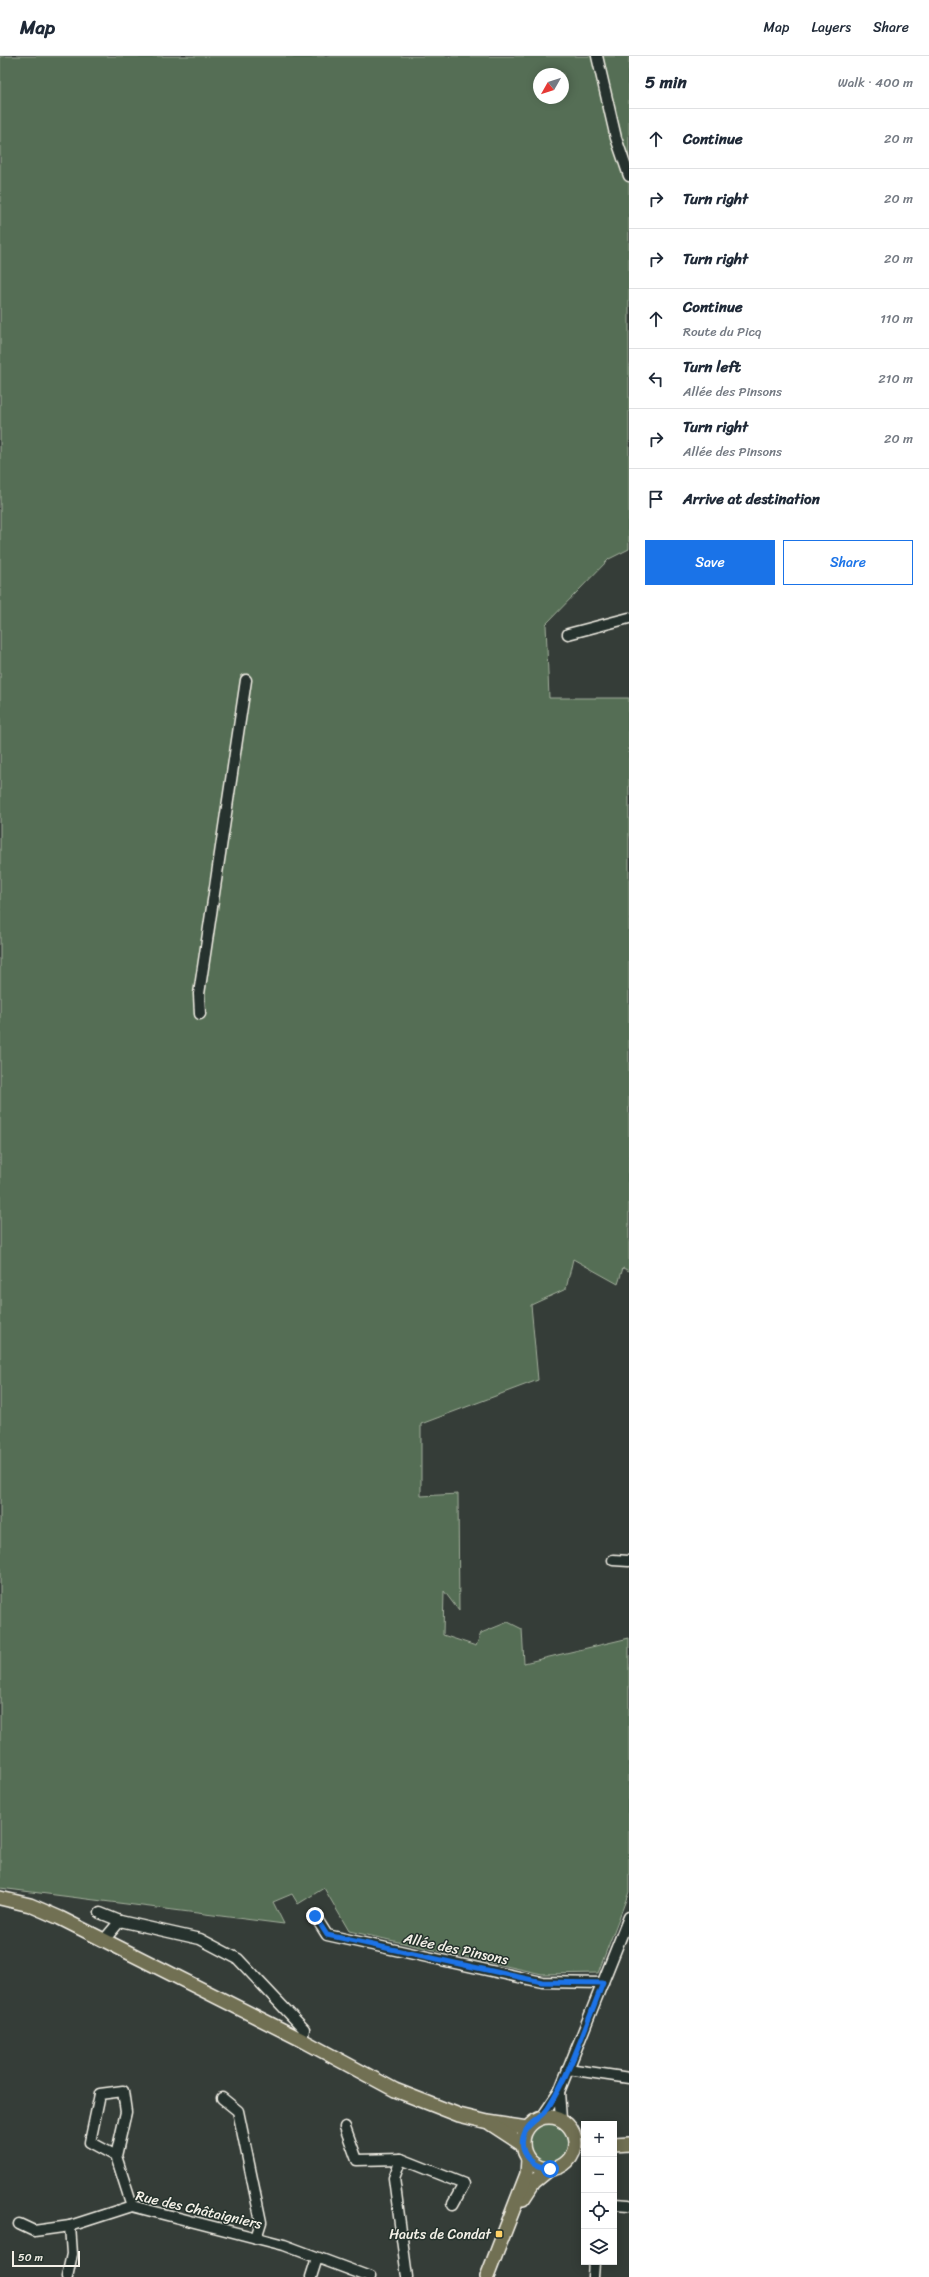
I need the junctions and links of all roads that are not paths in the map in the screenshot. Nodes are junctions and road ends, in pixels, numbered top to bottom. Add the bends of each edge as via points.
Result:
1 (597, 56) edge
2 (629, 176) edge
3 (629, 618) edge
4 (568, 634) dead end
5 (246, 680) dead end
6 (200, 1014) dead end
7 (613, 1560) dead end
8 (629, 1560) edge
9 (0, 1898) edge
10 (100, 1913) dead end
11 (315, 1916) dead end
12 (629, 1917) edge
13 (120, 1921) junction
14 (104, 1940) junction
15 (603, 1983) junction
16 (302, 2040) junction
17 (568, 2069) junction
18 (629, 2078) edge
19 (559, 2092) junction
20 (222, 2098) dead end
21 (542, 2117) junction
22 (561, 2119) junction
23 (488, 2122) junction
24 (345, 2127) dead end
25 (527, 2128) junction
26 (579, 2135) edge
27 (523, 2145) junction
28 (579, 2152) edge
29 (116, 2156) junction
30 (401, 2159) junction
31 (528, 2159) junction
32 (550, 2169) junction
33 (453, 2204) dead end
34 (617, 2204) edge
35 (629, 2205) edge
36 (132, 2206) junction
37 (18, 2224) dead end
38 (70, 2226) junction
39 (256, 2238) junction
40 (317, 2258) junction
41 (594, 2265) edge
42 (67, 2277) edge
43 (311, 2277) edge
44 (370, 2277) edge
45 (408, 2277) edge
46 (487, 2277) edge
47 (494, 2277) edge
48 (593, 2277) edge

1 - 2 street via 616,138
3 - 4 street
5 - 6 street via 199,994
7 - 8 street
9 - 14 main road via 30,1905
10 - 13 street
11 - 15 street, Allée des Pinsons via 327,1935 542,1982
12 - 15 street
13 - 14 street
13 - 16 street via 200,1939 238,1959 304,2029
14 - 16 main road
15 - 17 street
16 - 23 main road via 395,2090 460,2115
17 - 18 street
17 - 19 street
19 - 21 street
19 - 22 street
20 - 39 street via 238,2111 261,2222
21 - 22 main road
21 - 25 main road
22 - 26 main road
23 - 25 main road
23 - 27 main road
24 - 30 street via 357,2160
25 - 27 main road
26 - 28 main road
27 - 31 main road
28 - 32 main road via 564,2164
29 - 29 street via 126,2112 123,2091 100,2094 90,2142
29 - 36 street
30 - 33 street via 464,2184
30 - 45 street via 394,2178
31 - 32 main road via 534,2165
31 - 46 main road via 527,2174
32 - 47 main road via 534,2182 521,2201
34 - 35 street
36 - 38 street, Rue des Châtaigniers
36 - 39 street, Rue des Châtaigniers
37 - 38 street, Rue des Châtaigniers via 34,2231
38 - 42 street via 72,2254
39 - 40 street, Rue des Châtaigniers via 284,2245
40 - 43 street
40 - 44 street, Rue des Châtaigniers
41 - 48 street

